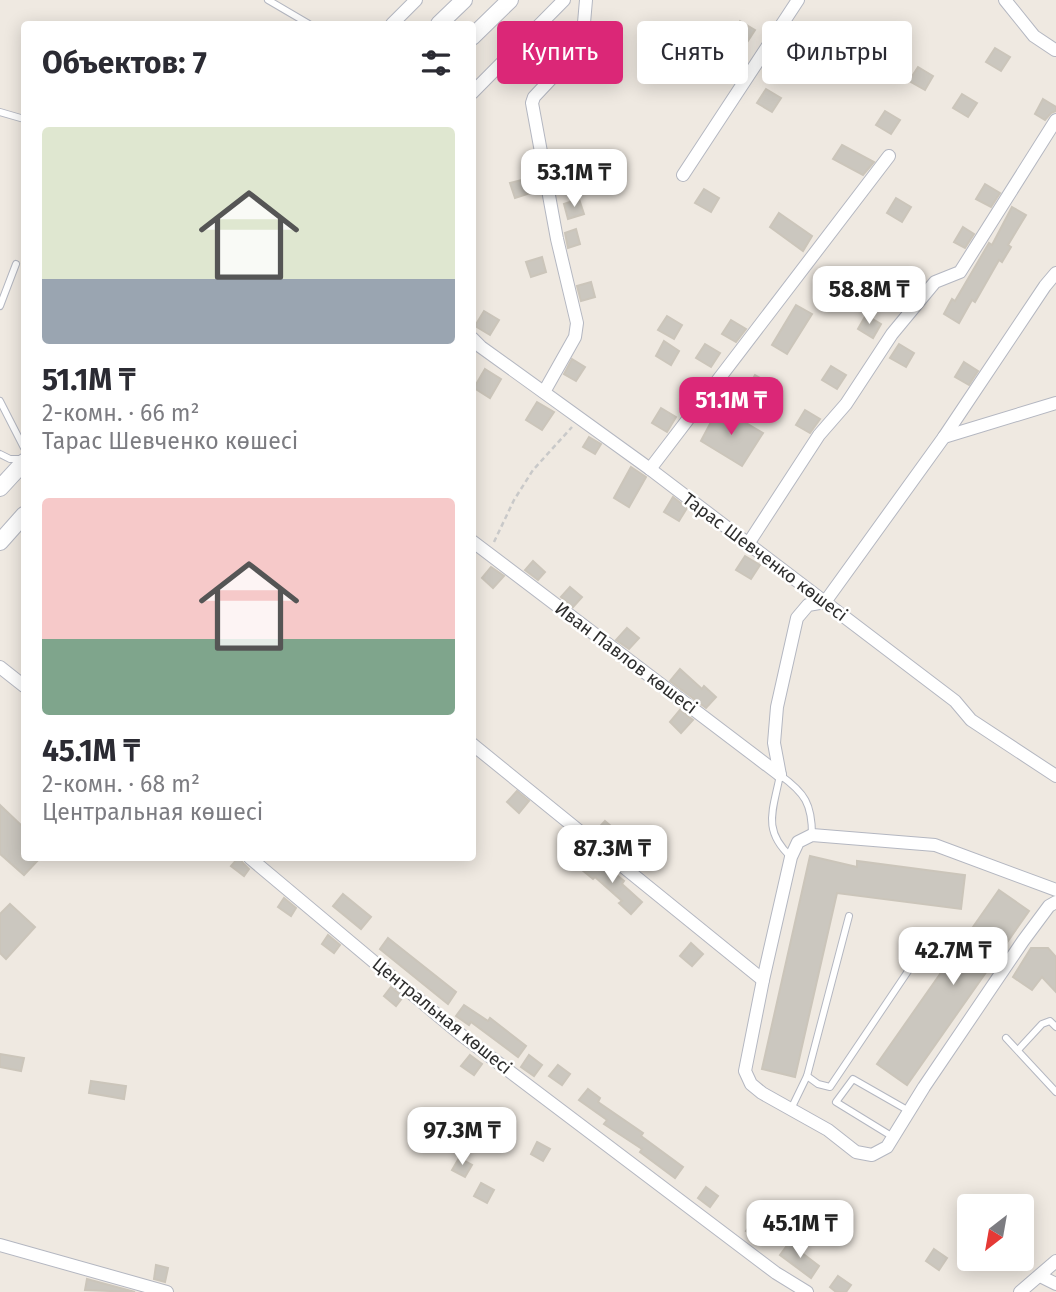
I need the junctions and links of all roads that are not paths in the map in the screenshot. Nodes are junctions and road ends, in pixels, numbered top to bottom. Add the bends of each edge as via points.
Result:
1 (268, 0) edge
2 (415, 0) edge
3 (464, 0) edge
4 (510, 0) edge
5 (564, 0) edge
6 (595, 0) edge
7 (798, 0) edge
8 (1006, 0) edge
9 (585, 4) edge
10 (304, 21) edge
11 (396, 21) edge
12 (442, 21) edge
13 (476, 33) edge
14 (1055, 50) edge
15 (476, 89) edge
16 (0, 112) edge
17 (21, 118) edge
18 (1056, 120) edge
19 (890, 156) dead end
20 (683, 175) dead end
21 (16, 264) dead end
22 (1056, 273) edge
23 (0, 306) edge
24 (476, 342) edge
25 (544, 392) junction
26 (0, 401) edge
27 (1056, 403) edge
28 (944, 437) junction
29 (21, 441) edge
30 (0, 454) edge
31 (21, 460) edge
32 (21, 464) edge
33 (650, 469) junction
34 (0, 488) edge
35 (21, 519) edge
36 (0, 542) edge
37 (476, 544) edge
38 (748, 544) junction
39 (825, 602) junction
40 (0, 667) edge
41 (21, 684) edge
42 (476, 747) edge
43 (780, 775) junction
44 (1056, 776) edge
45 (812, 835) junction
46 (791, 858) junction
47 (254, 861) edge
48 (1056, 890) edge
49 (1056, 902) edge
50 (849, 916) dead end
51 (931, 937) dead end
52 (763, 980) junction
53 (1056, 1027) edge
54 (1006, 1038) dead end
55 (1018, 1050) junction
56 (807, 1076) junction
57 (1056, 1092) edge
58 (791, 1109) junction
59 (909, 1111) junction
60 (893, 1137) junction
61 (0, 1245) edge
62 (1056, 1261) edge
63 (1040, 1276) junction
64 (1056, 1284) edge
65 (167, 1292) edge
66 (807, 1292) edge
67 (1020, 1292) edge

1 - 10 lane
2 - 11 street
3 - 12 main road
4 - 13 main road
5 - 15 street
6 - 9 street
7 - 20 street
8 - 14 street via 1034,36
9 - 25 street via 582,46 532,103 577,323 576,337
16 - 17 lane
18 - 38 street via 960,272 935,282 892,334
19 - 33 street
21 - 23 lane
22 - 28 street
24 - 25 street, Тарас Шевченко көшесі
25 - 33 street, Тарас Шевченко көшесі
26 - 29 lane
27 - 28 street
28 - 39 street
30 - 31 lane
32 - 34 main road
33 - 38 street, Тарас Шевченко көшесі
35 - 36 main road
37 - 43 street, Иван Павлов көшесі
38 - 39 street, Тарас Шевченко көшесі
39 - 43 street via 808,605 797,618 776,707 774,743
39 - 44 street, Тарас Шевченко көшесі via 955,701 971,720
40 - 41 street
42 - 52 street
43 - 45 lane via 797,787 808,803
43 - 46 lane via 772,832
45 - 46 street via 798,842
45 - 48 street via 935,845
46 - 52 street
47 - 66 street, Центральная көшесі via 460,1034
49 - 59 street via 1023,941
50 - 56 lane
51 - 56 lane via 830,1087
52 - 58 street via 745,1071 751,1084
53 - 55 lane via 1045,1021
54 - 55 lane
55 - 57 lane
56 - 58 lane
58 - 60 street via 856,1152 872,1155 887,1147
59 - 60 street
59 - 60 lane via 853,1079 836,1102
61 - 65 street
62 - 63 street
63 - 64 street
63 - 67 street

